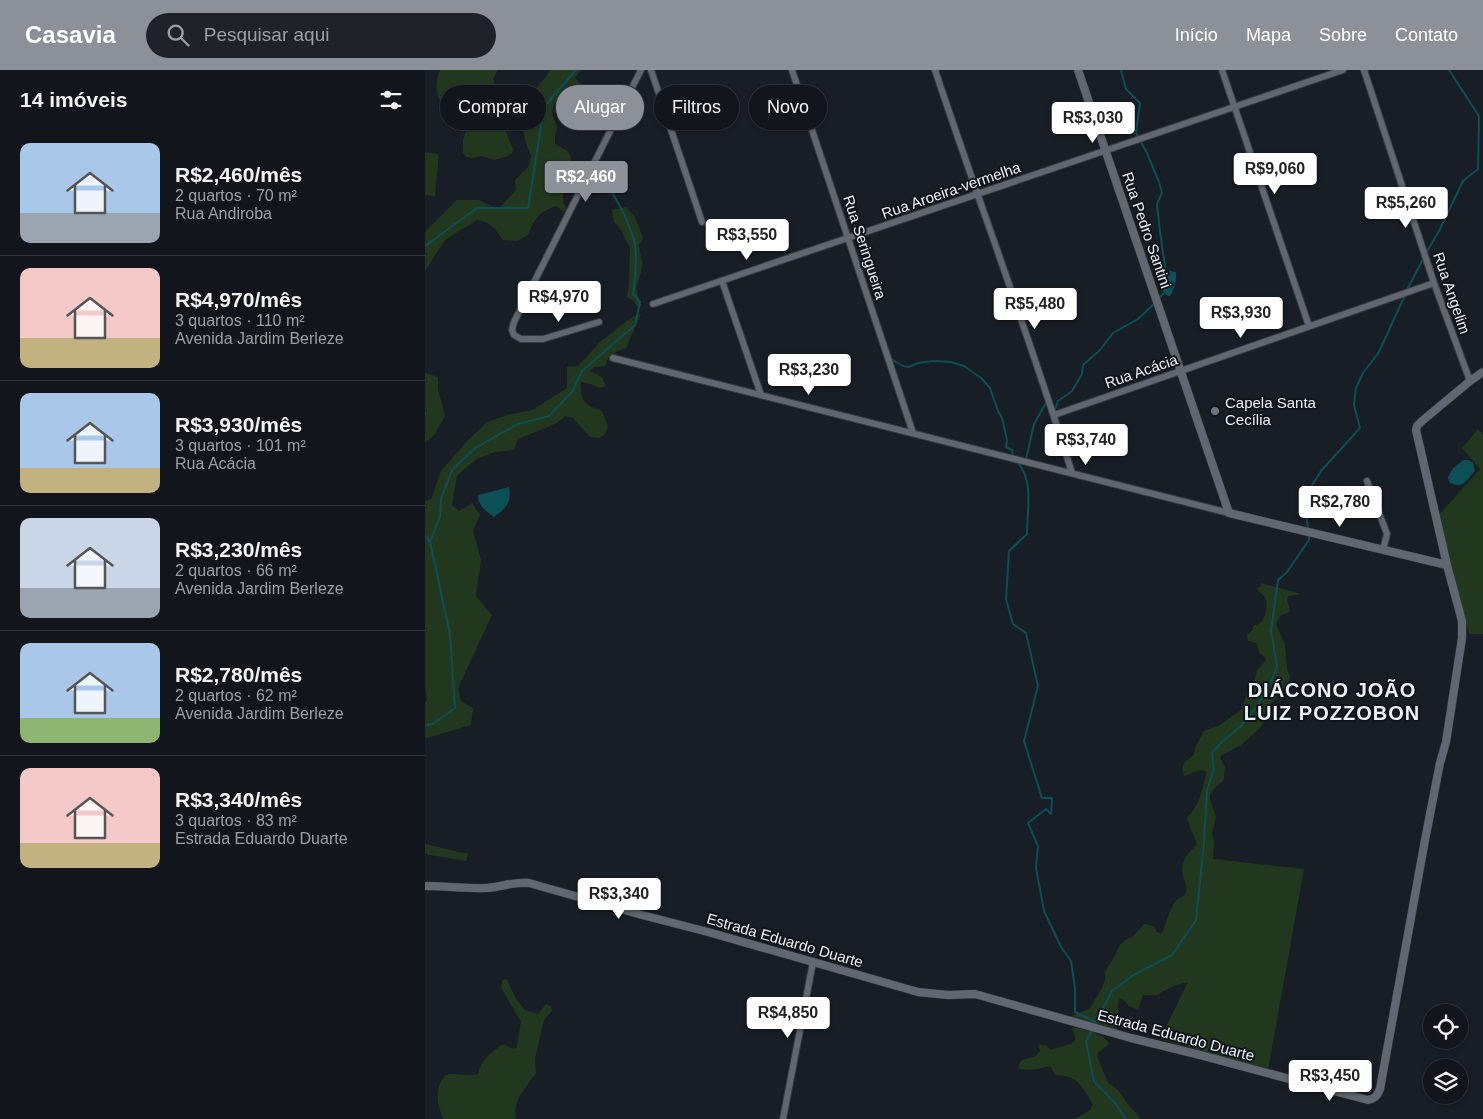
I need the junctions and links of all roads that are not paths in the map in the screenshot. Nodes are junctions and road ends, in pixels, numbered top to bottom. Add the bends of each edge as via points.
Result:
1 (641, 70) edge
2 (651, 70) edge
3 (793, 70) edge
4 (935, 70) edge
5 (1078, 70) edge
6 (1222, 70) edge
7 (1343, 70) edge
8 (1364, 70) edge
9 (1234, 107) junction
10 (1106, 151) junction
11 (977, 194) junction
12 (702, 222) dead end
13 (849, 238) junction
14 (722, 281) junction
15 (1434, 283) junction
16 (653, 304) dead end
17 (599, 322) dead end
18 (1309, 326) junction
19 (613, 358) dead end
20 (1181, 371) junction
21 (1483, 372) edge
22 (1470, 381) junction
23 (761, 395) junction
24 (1054, 415) junction
25 (913, 433) junction
26 (1072, 473) junction
27 (1367, 481) dead end
28 (1229, 513) junction
29 (1383, 550) junction
30 (1447, 565) junction
31 (425, 886) edge
32 (813, 962) junction
33 (783, 1119) edge

1 - 17 street via 512,330 521,339 543,339
2 - 12 street
3 - 13 street, Rua Seringueira
4 - 11 street
5 - 10 street, Rua Pedro Santini
6 - 9 street
7 - 9 street, Rua Aroeira-vermelha
8 - 15 street, Rua Angelim
9 - 10 street, Rua Aroeira-vermelha
9 - 18 street
10 - 11 street, Rua Aroeira-vermelha
10 - 20 street, Rua Pedro Santini
11 - 13 street, Rua Aroeira-vermelha
11 - 24 street
13 - 14 street, Rua Aroeira-vermelha
13 - 25 street, Rua Seringueira
14 - 16 street, Rua Aroeira-vermelha
14 - 23 street
15 - 18 street, Rua Acácia
15 - 22 street, Rua Angelim
18 - 20 street, Rua Acácia
19 - 23 street
20 - 24 street, Rua Acácia
20 - 28 street, Rua Pedro Santini
21 - 22 street, Estrada Eduardo Duarte
22 - 30 street, Estrada Eduardo Duarte via 1422,421 1416,430
23 - 25 street
24 - 26 street
25 - 26 street
26 - 28 street
27 - 29 street via 1387,534
28 - 29 street
29 - 30 street
30 - 32 street, Estrada Eduardo Duarte via 1463,638 1381,1089 1376,1097 1368,1100 975,994 918,992
31 - 32 street, Estrada Eduardo Duarte via 478,889 529,883
32 - 33 street

